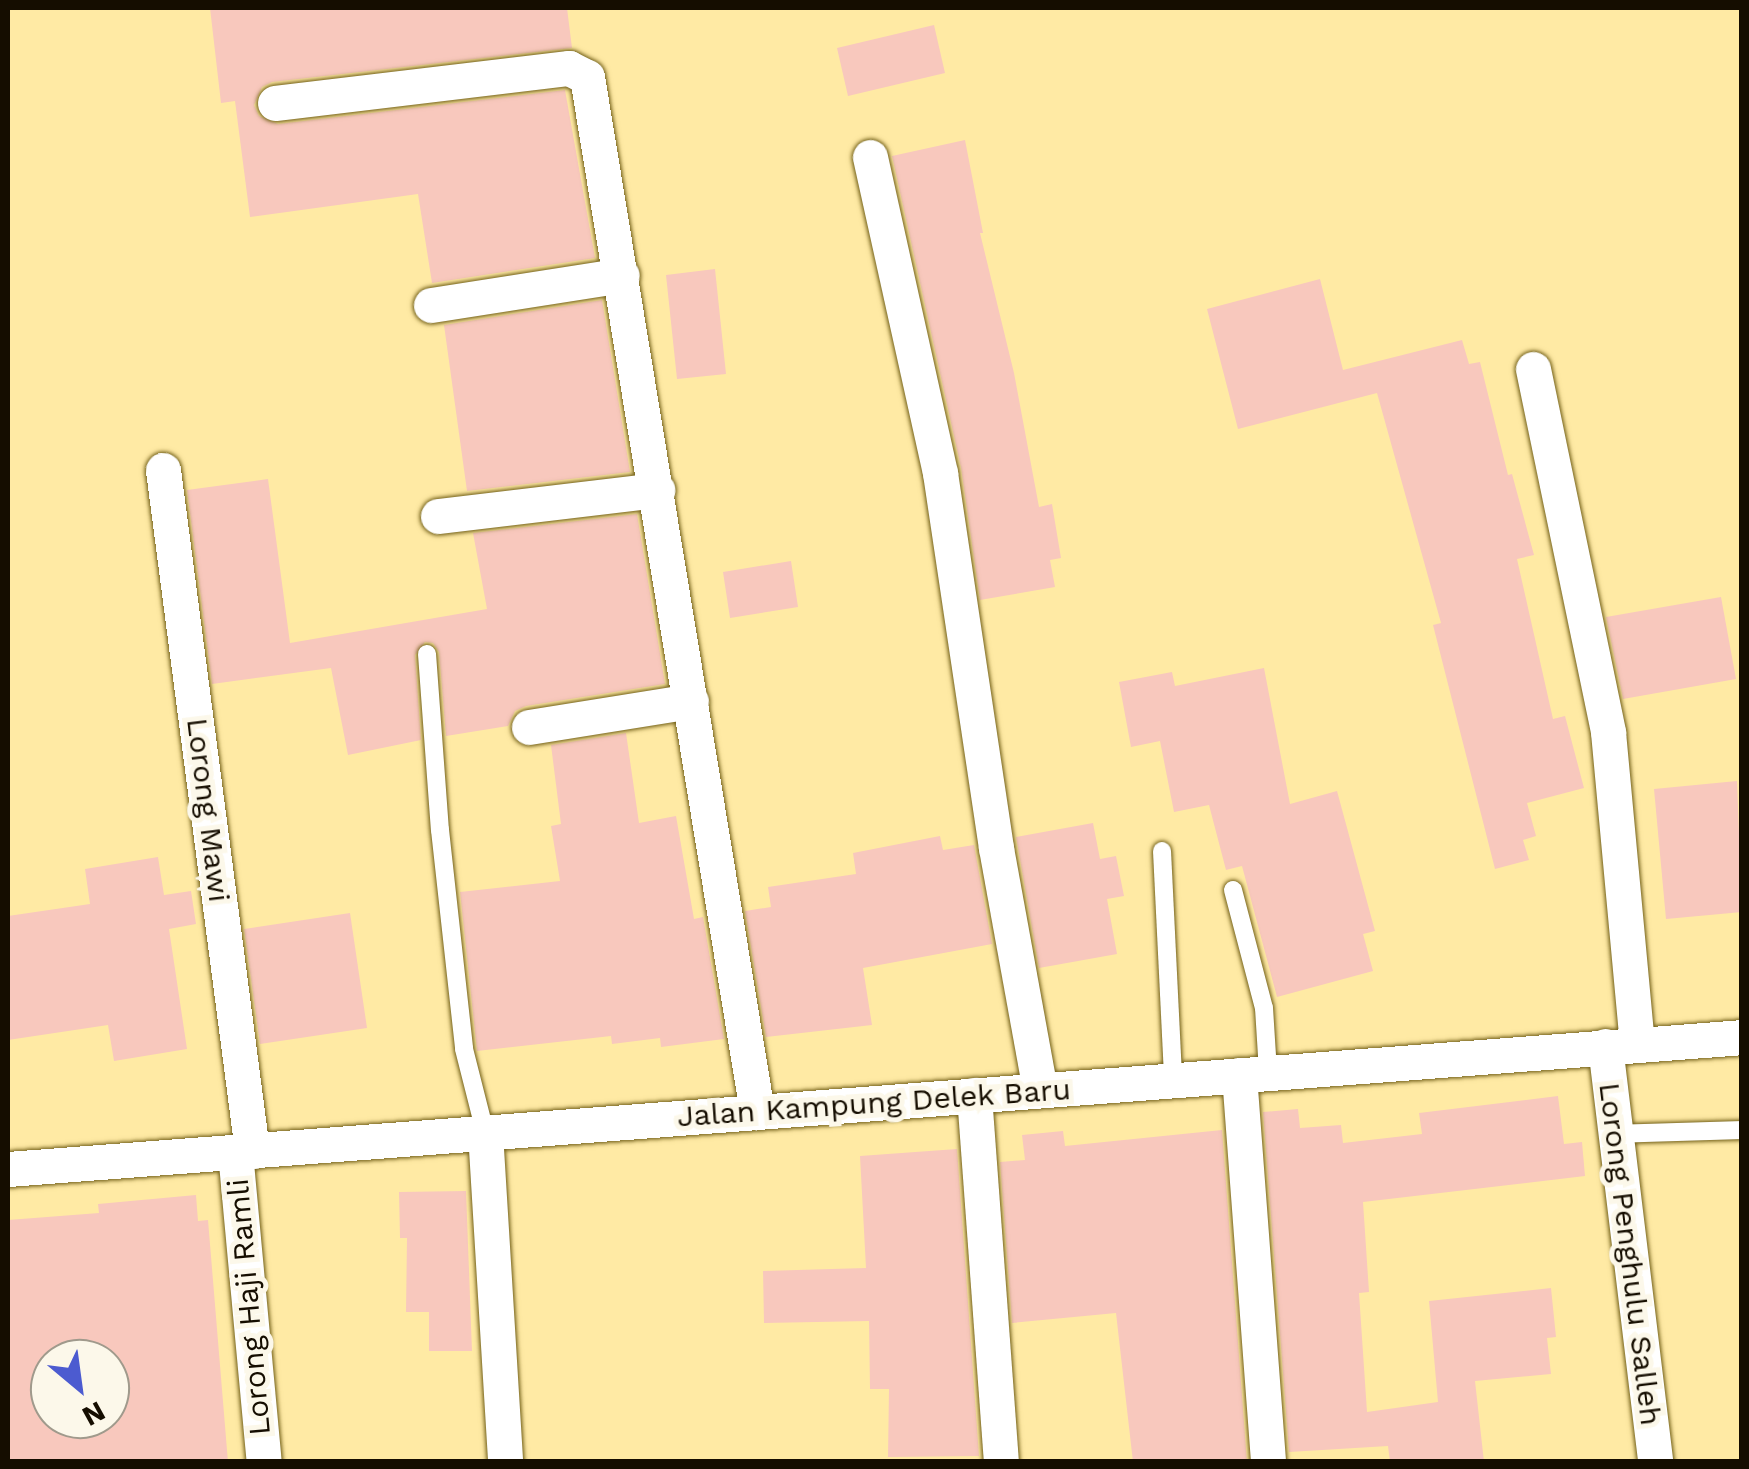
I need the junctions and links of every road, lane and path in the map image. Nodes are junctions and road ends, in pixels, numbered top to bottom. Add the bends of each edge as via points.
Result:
1 (275, 103) dead end
2 (870, 158) dead end
3 (622, 276) junction
4 (431, 306) dead end
5 (1532, 368) dead end
6 (163, 470) dead end
7 (657, 490) junction
8 (438, 516) dead end
9 (427, 654) dead end
10 (691, 701) junction
11 (529, 727) dead end
12 (1162, 851) dead end
13 (1233, 890) dead end
14 (1742, 1037) edge
15 (1621, 1045) junction
16 (1254, 1074) junction
17 (1174, 1080) junction
18 (1040, 1090) junction
19 (974, 1095) junction
20 (757, 1112) junction
21 (1742, 1130) edge
22 (485, 1132) junction
23 (1612, 1134) junction
24 (244, 1151) junction
25 (8, 1169) edge
26 (264, 1462) edge
27 (505, 1462) edge
28 (1001, 1462) edge
29 (1268, 1462) edge
30 (1656, 1462) edge

1 - 3 street via 569,68 587,77
2 - 18 street via 940,473
3 - 4 street
3 - 7 street
5 - 15 street, Lorong Penghulu Salleh via 1608,732
6 - 24 street, Lorong Mawi
7 - 8 street
7 - 10 street
9 - 22 lane via 464,1049
10 - 11 street
10 - 20 street
12 - 17 lane
13 - 16 lane via 1264,1008
14 - 15 street, Jalan Kampung Delek Baru
15 - 16 street, Jalan Kampung Delek Baru
15 - 23 street, Lorong Penghulu Salleh
16 - 17 street, Jalan Kampung Delek Baru
16 - 29 street
17 - 18 street, Jalan Kampung Delek Baru
18 - 19 street, Jalan Kampung Delek Baru
19 - 20 street, Jalan Kampung Delek Baru
19 - 28 street
20 - 22 street, Jalan Kampung Delek Baru
21 - 23 lane
22 - 24 street, Jalan Kampung Delek Baru
22 - 27 street
23 - 30 street, Lorong Penghulu Salleh
24 - 25 street, Jalan Kampung Delek Baru
24 - 26 street, Lorong Haji Ramli

